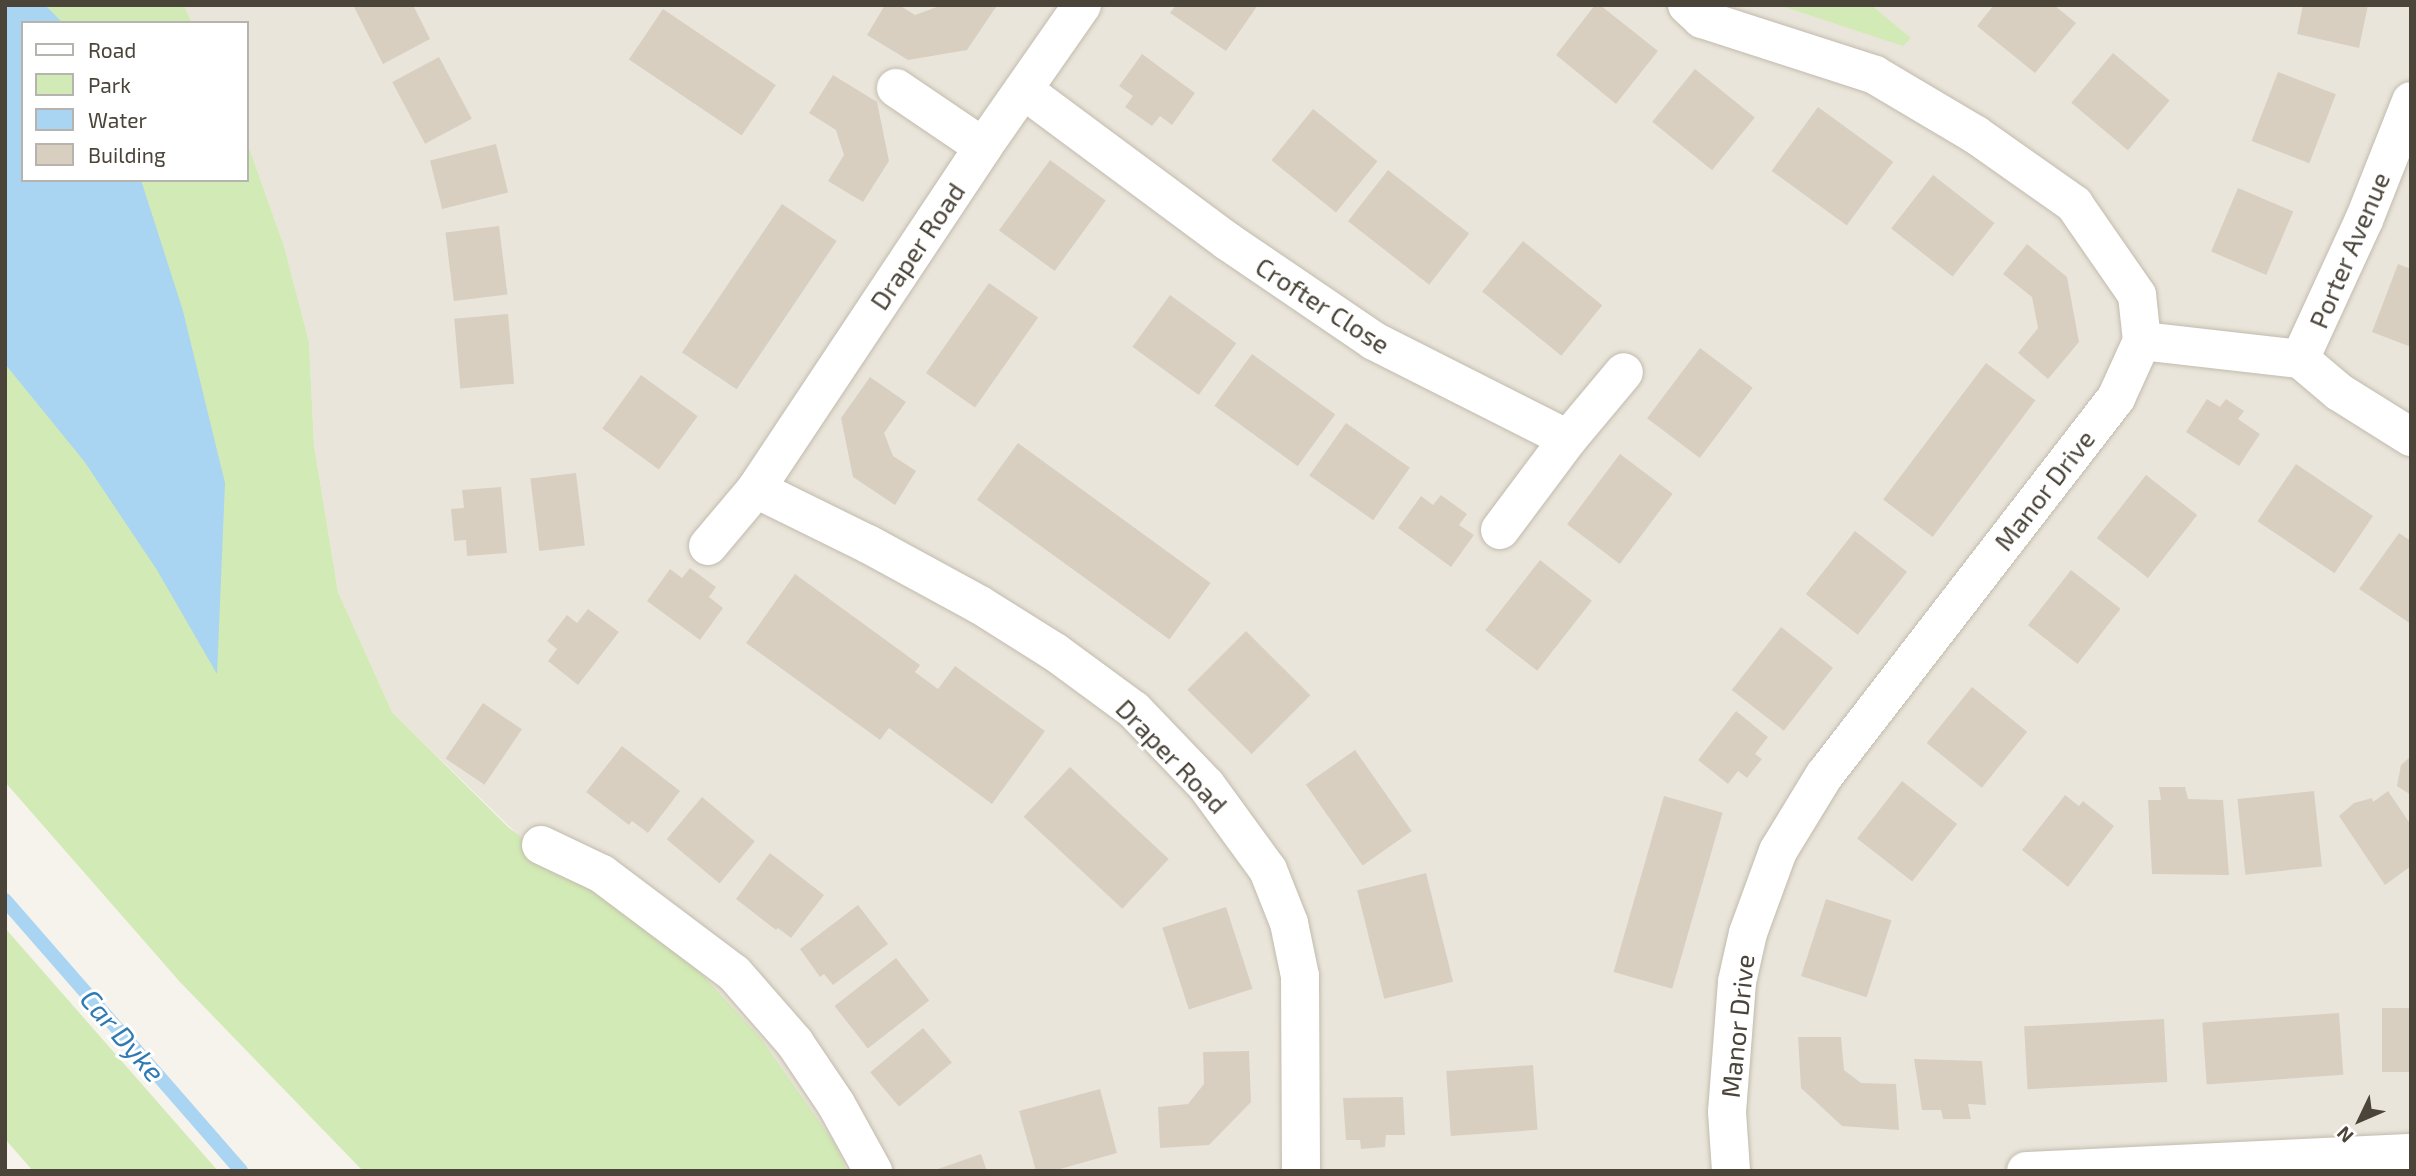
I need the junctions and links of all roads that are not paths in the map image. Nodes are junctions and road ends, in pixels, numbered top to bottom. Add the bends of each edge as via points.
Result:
1 (1082, 5) edge
2 (1687, 5) edge
3 (896, 88) dead end
4 (1025, 91) junction
5 (2411, 101) edge
6 (983, 147) junction
7 (2142, 341) junction
8 (2300, 359) junction
9 (1624, 372) dead end
10 (2411, 437) edge
11 (1568, 439) junction
12 (756, 489) junction
13 (1500, 530) dead end
14 (708, 547) dead end
15 (541, 845) dead end
16 (2411, 1153) edge
17 (873, 1171) edge
18 (1301, 1171) edge
19 (1731, 1171) edge
20 (2026, 1171) edge

1 - 4 street, Draper Road
2 - 7 street via 1702,19 1875,75 1976,135 2074,204 2137,295
3 - 6 street
4 - 6 street, Draper Road
4 - 11 street, Crofter Close via 1227,241 1374,341
5 - 8 street, Porter Avenue via 2364,220
6 - 12 street, Draper Road
7 - 8 street
7 - 19 street, Manor Drive via 2116,398 1825,774 1778,851 1748,933 1737,982 1727,1112
8 - 10 street via 2339,393
9 - 11 street
11 - 13 street
12 - 14 street, Draper Road
12 - 18 street, Draper Road via 980,605 1055,652 1134,710 1206,785 1268,870 1289,923 1300,976
15 - 17 street via 602,874 734,973 794,1043 836,1104
16 - 20 street

